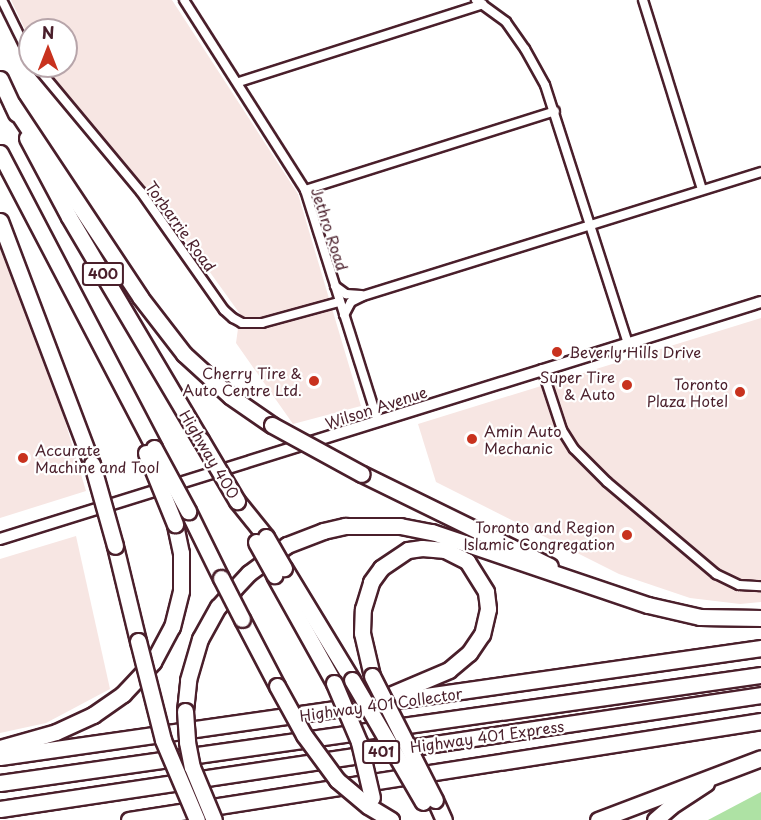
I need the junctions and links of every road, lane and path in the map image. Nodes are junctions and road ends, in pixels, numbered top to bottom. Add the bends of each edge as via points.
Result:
1 (2, 0) edge
2 (184, 0) edge
3 (643, 0) edge
4 (480, 2) edge
5 (18, 33) edge
6 (46, 78) edge
7 (0, 79) edge
8 (239, 82) junction
9 (12, 105) junction
10 (555, 111) junction
11 (0, 153) edge
12 (761, 172) edge
13 (702, 189) junction
14 (305, 190) junction
15 (0, 221) edge
16 (590, 225) junction
17 (334, 286) junction
18 (363, 296) junction
19 (339, 302) junction
20 (761, 302) edge
21 (343, 317) junction
22 (628, 344) junction
23 (542, 369) junction
24 (378, 422) junction
25 (150, 450) junction
26 (0, 539) edge
27 (279, 572) junction
28 (761, 586) edge
29 (601, 591) junction
30 (761, 618) edge
31 (761, 648) edge
32 (761, 675) edge
33 (761, 695) edge
34 (332, 711) junction
35 (761, 721) edge
36 (0, 748) edge
37 (0, 757) edge
38 (761, 758) edge
39 (720, 772) junction
40 (0, 783) edge
41 (429, 801) junction
42 (0, 809) edge
43 (129, 820) edge
44 (197, 820) edge
45 (214, 820) edge
46 (372, 820) edge
47 (391, 820) edge
48 (434, 820) edge
49 (444, 820) edge
50 (598, 820) edge
51 (655, 820) edge

1 - 5 street
2 - 8 street, Jethro Road
3 - 13 street
4 - 8 street
4 - 10 street via 506,22 525,49
6 - 19 street, Torbarrie Road via 141,192 233,318 242,323 262,323
7 - 9 highway, Highway 400 / 400
8 - 14 street, Jethro Road
9 - 27 highway, Highway 400 / 400, bridge via 63,208
9 - 29 highway, bridge via 140,297 184,354 230,396 272,425 362,474
10 - 14 street
10 - 16 street
11 - 25 highway via 58,268 86,334
12 - 13 street
13 - 16 street
14 - 17 street, Jethro Road
15 - 44 highway, bridge via 92,464 163,740
16 - 18 street
16 - 22 street
17 - 18 street via 346,294
17 - 19 street, Jethro Road
18 - 21 street via 351,302
19 - 21 street, Jethro Road
20 - 22 main road, Wilson Avenue
21 - 24 street, Jethro Road
22 - 23 main road, Wilson Avenue
23 - 24 main road, Wilson Avenue
23 - 28 street via 562,430 607,482 716,574 739,585
24 - 26 main road, Wilson Avenue
25 - 36 highway, bridge via 181,553 181,591 172,627 153,662 123,694 93,715 56,732
25 - 47 highway, bridge via 188,511 304,735 337,780
27 - 41 highway, bridge
27 - 46 highway, bridge via 359,742 372,798
29 - 30 highway via 700,617
29 - 45 highway, bridge via 432,532 400,526 372,524 323,531 287,545 249,573 218,607 195,652 185,711 187,742 192,767
31 - 34 highway, Highway 401 Collector
32 - 40 highway, Highway 401 Express / 401
33 - 42 highway, Highway 401 Express / 401
34 - 37 highway, Highway 401 Collector
34 - 41 highway, bridge via 429,681 469,653 482,634 488,609 486,592 467,561 445,550 408,550 381,568 371,582 363,609 362,633 372,676
35 - 43 highway, 401
38 - 39 highway
39 - 50 highway
39 - 51 highway
41 - 48 highway
41 - 49 highway

